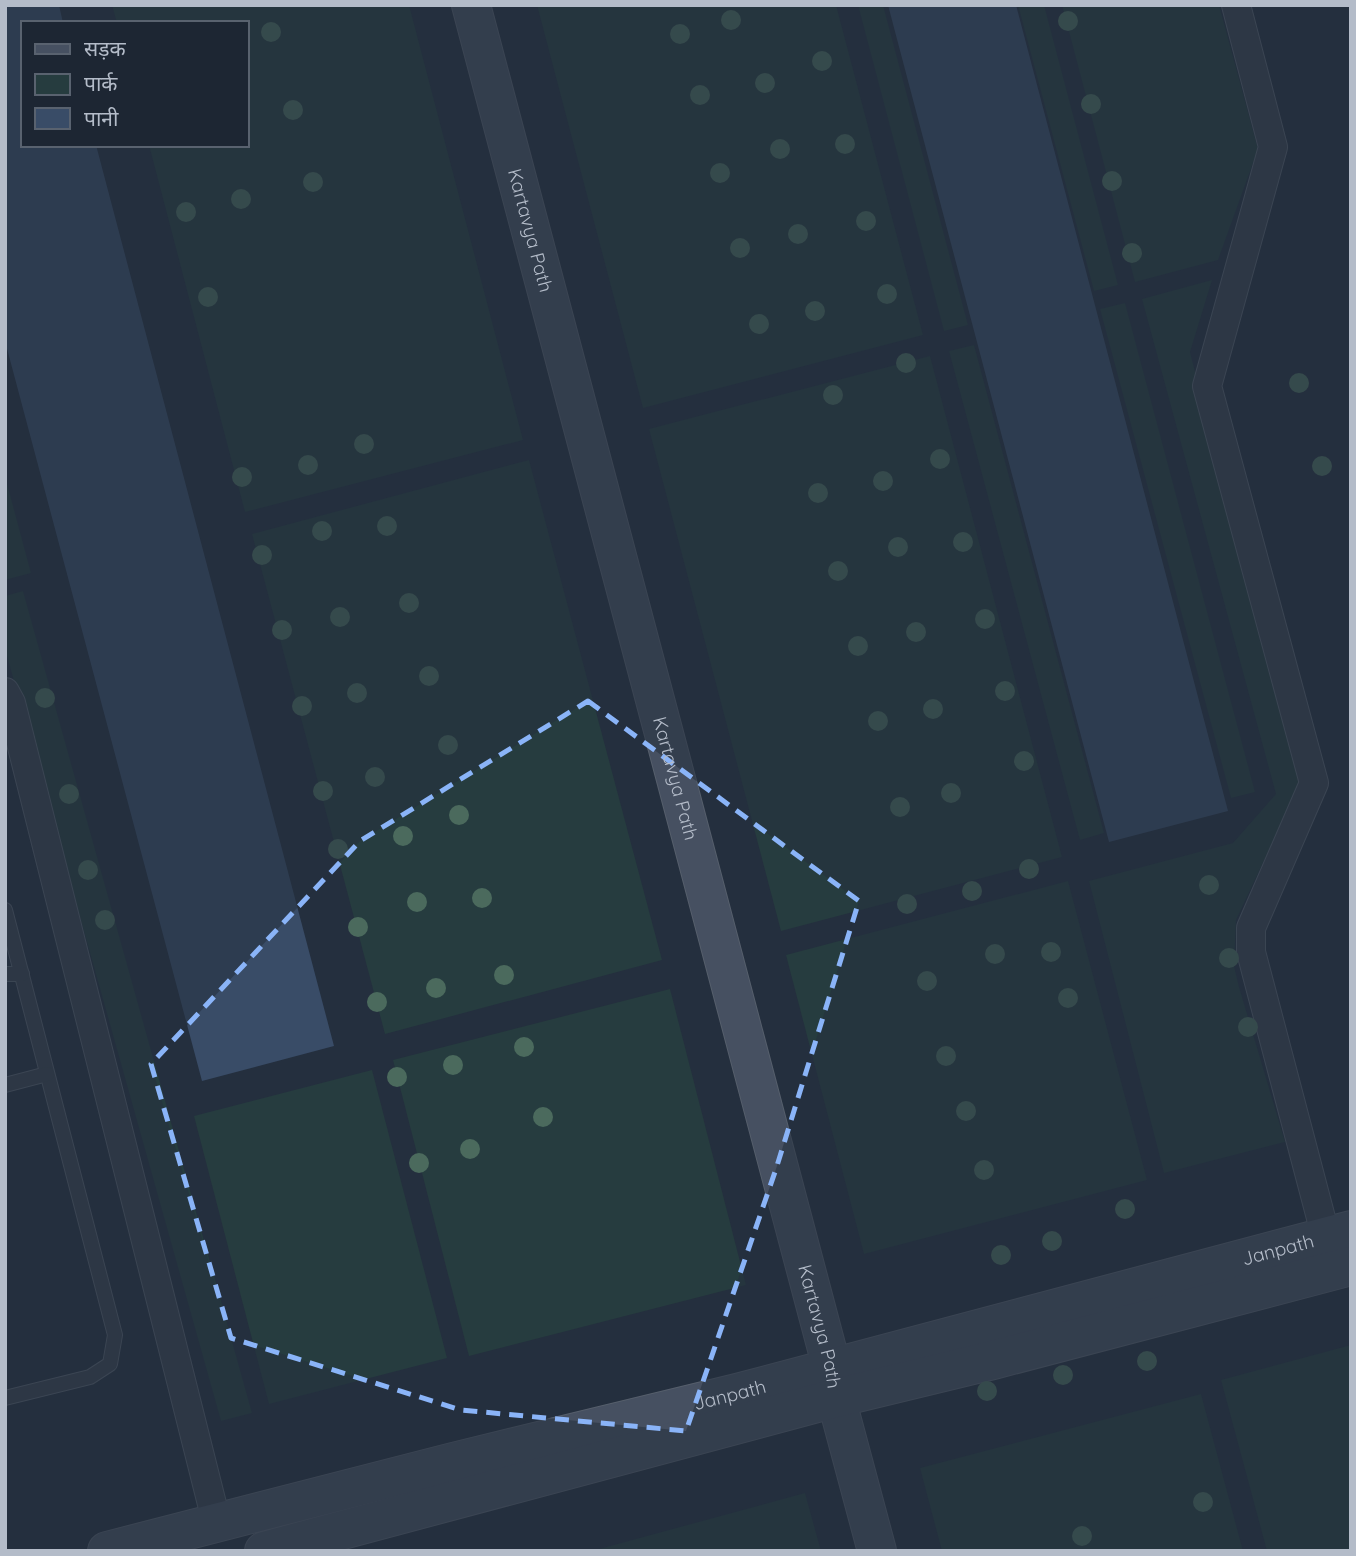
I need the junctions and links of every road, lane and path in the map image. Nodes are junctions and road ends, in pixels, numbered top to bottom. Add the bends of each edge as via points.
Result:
1 (471, 5) edge
2 (1236, 5) edge
3 (5, 692) edge
4 (5, 910) edge
5 (5, 974) edge
6 (22, 974) junction
7 (47, 1074) junction
8 (5, 1085) edge
9 (1338, 1233) edge
10 (1351, 1266) edge
11 (834, 1383) junction
12 (5, 1398) edge
13 (217, 1524) junction
14 (107, 1551) edge
15 (264, 1551) edge
16 (877, 1551) edge

1 - 11 main road, Kartavya Path
2 - 9 street via 1273,147 1207,386 1314,783 1251,928 1251,952
3 - 13 street via 15,716
4 - 6 lane
5 - 6 lane
6 - 7 lane
7 - 8 lane
7 - 12 lane via 115,1335 110,1364 90,1377
9 - 11 main road, Janpath
10 - 11 main road, Janpath via 993,1360
11 - 13 main road, Janpath via 737,1393
11 - 15 main road, Janpath
11 - 16 main road, Kartavya Path
13 - 14 main road, Janpath

